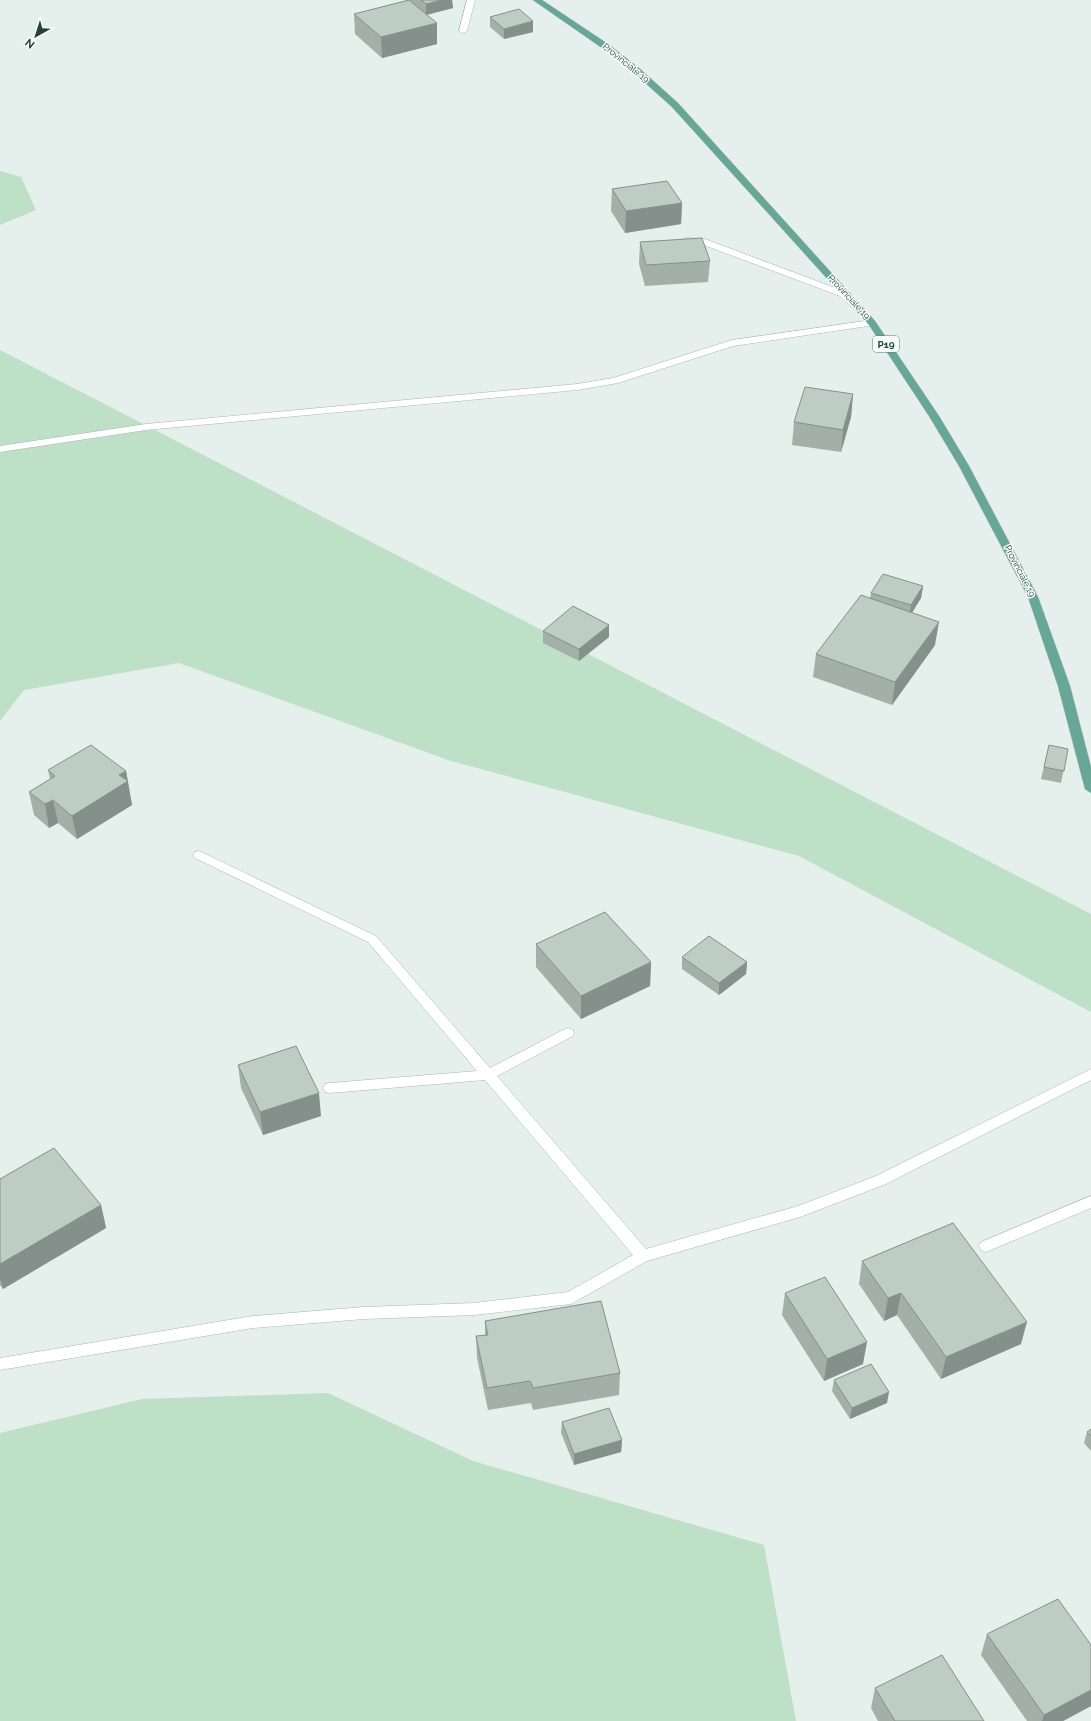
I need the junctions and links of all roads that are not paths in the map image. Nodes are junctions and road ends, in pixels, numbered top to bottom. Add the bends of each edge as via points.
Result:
1 (471, 0) edge
2 (537, 0) edge
3 (463, 31) dead end
4 (675, 242) edge
5 (872, 323) junction
6 (0, 449) edge
7 (1091, 788) edge
8 (199, 855) dead end
9 (568, 1032) dead end
10 (488, 1074) junction
11 (1091, 1074) edge
12 (330, 1088) dead end
13 (1091, 1202) edge
14 (986, 1246) dead end
15 (643, 1256) junction
16 (0, 1364) edge

1 - 3 street
2 - 5 main road, Provinciale 19 / P19 via 605,46 675,105
4 - 5 street via 702,241 843,294
5 - 6 street via 732,343 615,381 577,387 146,427
5 - 7 main road, Provinciale 19 / P19 via 964,466 1034,597 1064,686
8 - 10 street via 372,939
9 - 10 street
10 - 12 street
10 - 15 street
11 - 15 street via 881,1180 800,1211
13 - 14 street
15 - 16 street via 571,1298 474,1309 364,1313 253,1322

